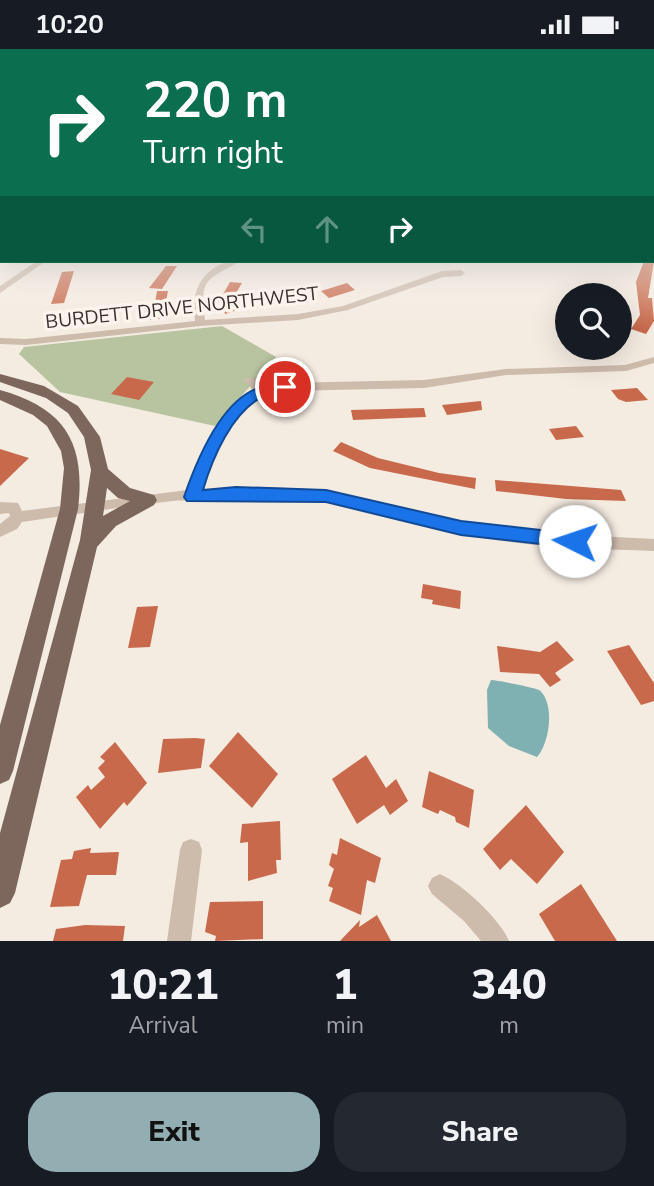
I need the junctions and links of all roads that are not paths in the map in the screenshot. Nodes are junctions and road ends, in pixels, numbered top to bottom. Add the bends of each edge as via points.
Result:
1 (27, 263) edge
2 (39, 263) edge
3 (231, 263) edge
4 (461, 273) dead end
5 (0, 283) edge
6 (0, 290) edge
7 (200, 323) junction
8 (0, 341) edge
9 (654, 360) edge
10 (0, 378) edge
11 (250, 380) dead end
12 (0, 392) edge
13 (261, 392) junction
14 (99, 471) junction
15 (192, 497) junction
16 (148, 499) junction
17 (96, 504) junction
18 (0, 508) edge
19 (69, 509) junction
20 (8, 529) edge
21 (654, 545) edge
22 (86, 546) junction
23 (0, 771) edge
24 (191, 850) dead end
25 (440, 886) dead end
26 (0, 893) edge
27 (179, 941) edge
28 (497, 941) edge

1 - 5 street
2 - 6 street
3 - 7 street via 211,272 200,286 196,299
4 - 7 street, BURDETT DRIVE NORTHWEST via 442,274 325,313
7 - 8 street, BURDETT DRIVE NORTHWEST
9 - 13 street via 626,367 506,372 424,384 285,387
10 - 14 main road via 45,393 74,412 88,429
11 - 13 street
12 - 17 main road via 39,398 70,421 86,450 88,490
12 - 19 main road via 41,412 65,439 74,471
13 - 15 street via 248,400 212,446
14 - 16 main road via 124,493
14 - 17 main road
15 - 16 street
15 - 21 street via 236,493 326,496 473,530 549,540
16 - 17 street
16 - 22 main road via 110,521
17 - 19 street
17 - 22 main road
18 - 20 street via 13,507
19 - 20 street
19 - 23 main road
22 - 26 main road
24 - 27 street
25 - 28 street

